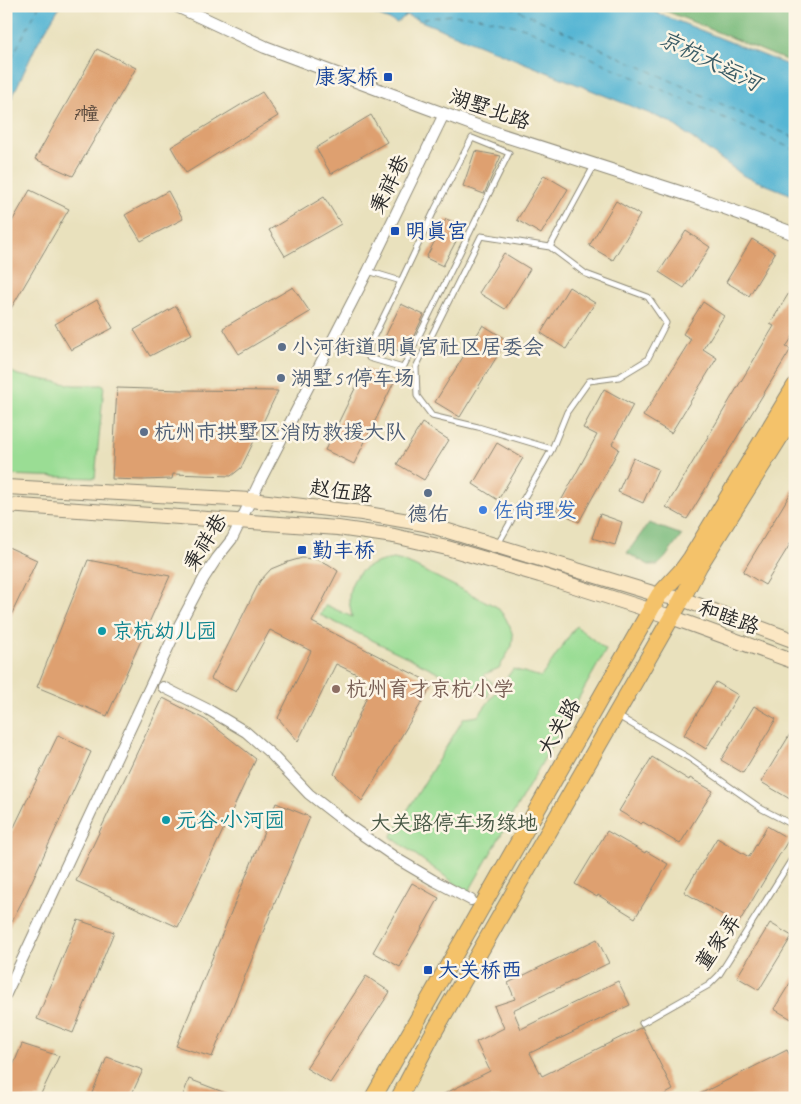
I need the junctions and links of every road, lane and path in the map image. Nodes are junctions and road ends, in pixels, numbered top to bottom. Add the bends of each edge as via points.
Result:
1 (178, 6) edge
2 (444, 114) junction
3 (595, 165) junction
4 (795, 234) edge
5 (550, 247) junction
6 (368, 271) junction
7 (401, 280) junction
8 (795, 386) edge
9 (795, 413) edge
10 (552, 449) junction
11 (6, 487) edge
12 (251, 500) junction
13 (6, 505) edge
14 (241, 521) junction
15 (706, 545) junction
16 (496, 546) junction
17 (659, 595) junction
18 (682, 599) junction
19 (650, 611) junction
20 (671, 617) junction
21 (795, 640) edge
22 (795, 662) edge
23 (163, 687) dead end
24 (616, 714) junction
25 (795, 826) edge
26 (795, 854) edge
27 (471, 900) dead end
28 (6, 994) edge
29 (642, 1023) dead end
30 (373, 1098) edge
31 (399, 1098) edge

1 - 2 street, 湖墅北路 via 265,47
2 - 3 street, 湖墅北路
2 - 6 street, 秉祥巷
3 - 4 street, 湖墅北路
3 - 5 lane
5 - 10 lane via 586,274 648,297 666,323 647,360 619,377 589,381 568,412
5 - 10 lane via 481,236 416,367 417,396 432,416
6 - 7 lane
6 - 12 street, 秉祥巷
7 - 7 lane via 472,138 509,153 403,368 369,358 369,346
8 - 15 main road, 大关路
9 - 15 main road, 大关路
10 - 16 lane
11 - 12 main road, 赵伍路
12 - 14 street, 秉祥巷
12 - 16 main road, 赵伍路 via 424,524
13 - 14 main road, 赵伍路
14 - 19 main road, 赵伍路 via 394,536 497,562
14 - 28 street, 秉祥巷 via 204,578 176,631
15 - 17 main road, 大关路
15 - 18 main road, 大关路
16 - 17 main road, 赵伍路
17 - 18 main road, 和睦路
17 - 19 main road, 大关路
18 - 20 main road, 大关路
18 - 21 main road, 和睦路
19 - 20 main road, 和睦路
19 - 30 main road, 大关路
20 - 22 main road, 和睦路
20 - 24 main road, 大关路
23 - 27 street via 246,732 309,794 354,830 399,860
24 - 25 lane via 689,758 762,809
24 - 31 main road, 大关路
26 - 29 lane, 董家弄 via 719,975 709,985

